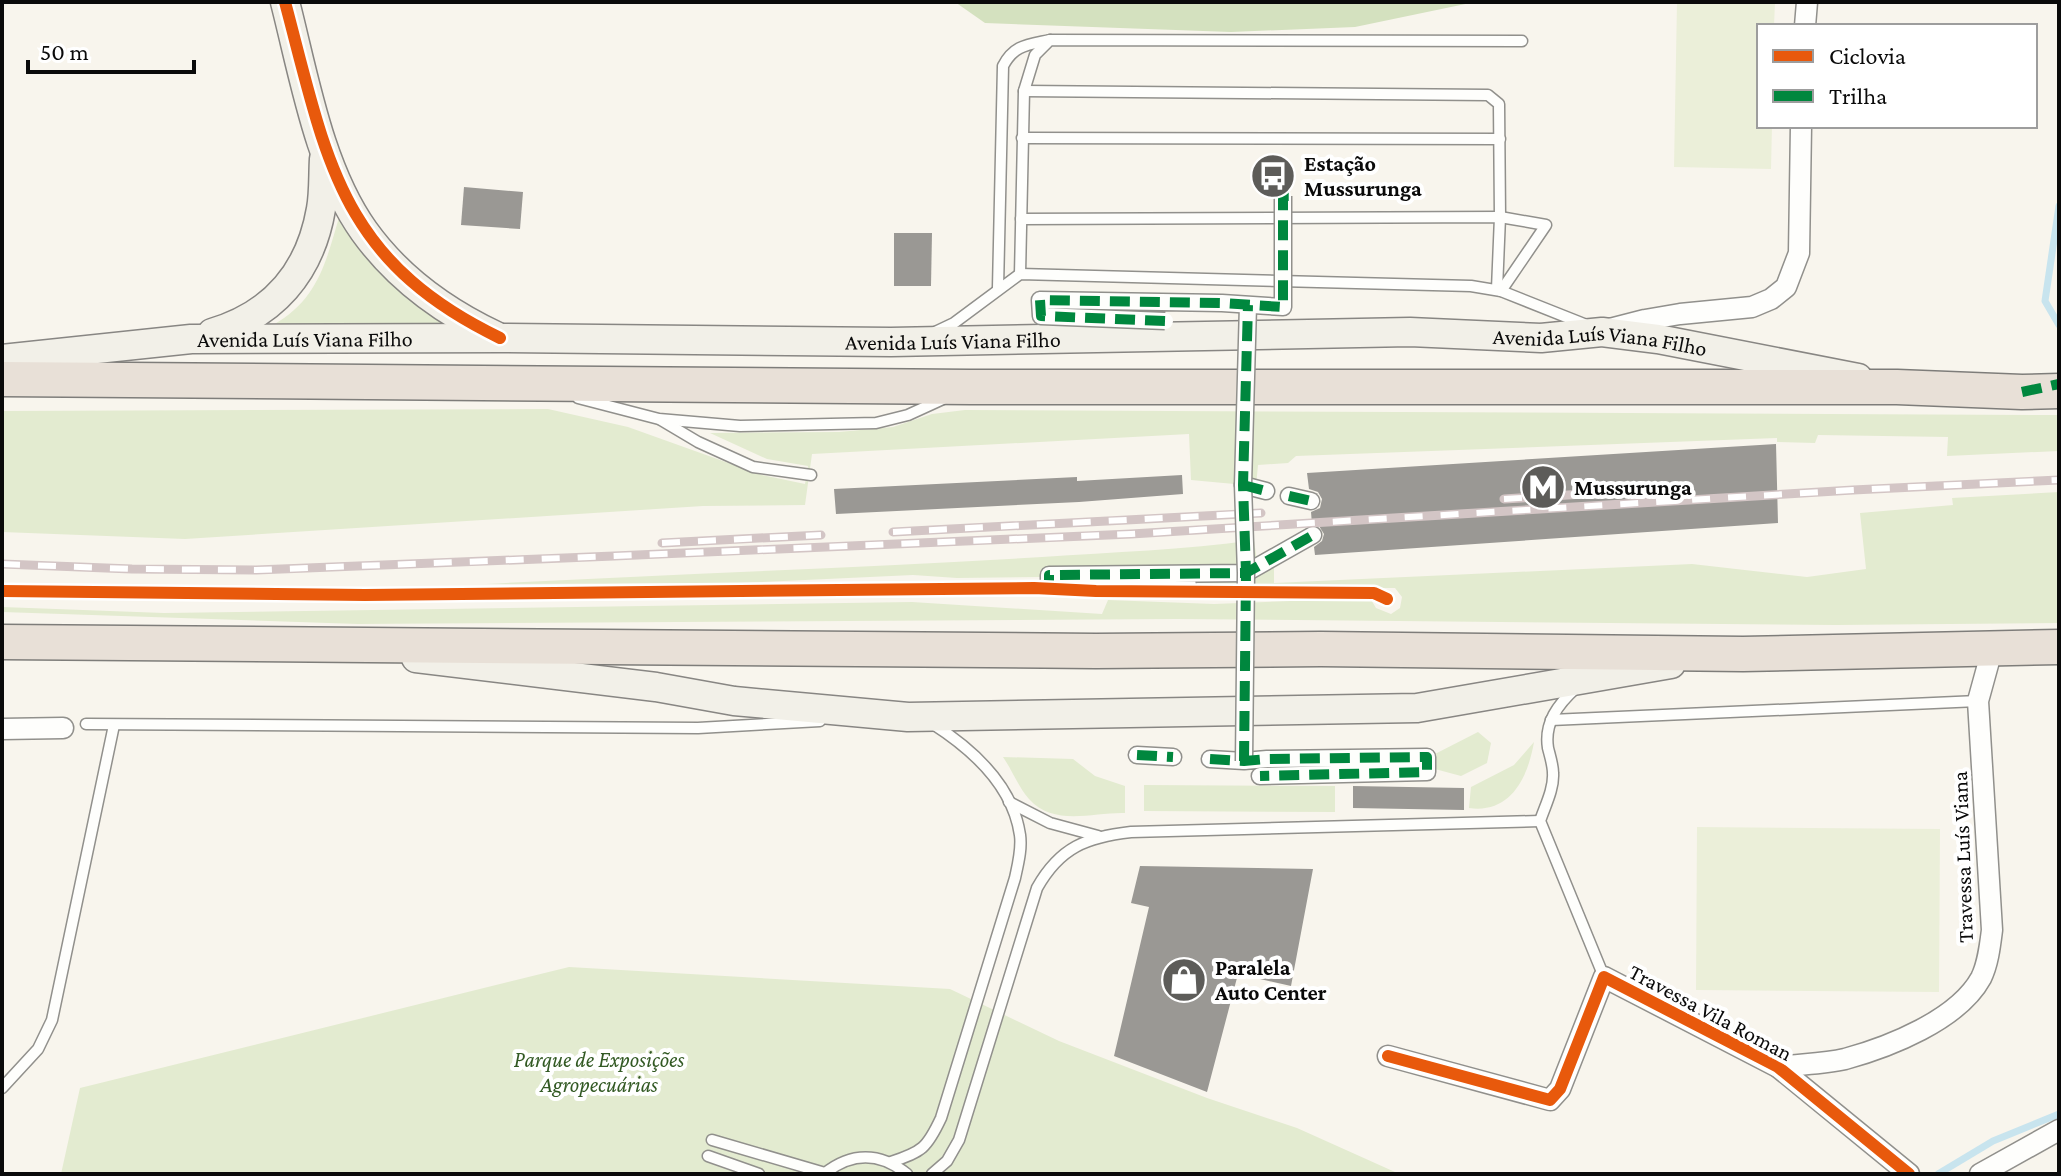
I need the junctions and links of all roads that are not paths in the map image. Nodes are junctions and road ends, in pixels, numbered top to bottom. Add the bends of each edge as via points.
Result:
1 (285, 2) edge
2 (1807, 2) edge
3 (1805, 24) edge
4 (1050, 40) junction
5 (1522, 41) dead end
6 (1024, 91) junction
7 (1801, 128) edge
8 (1022, 138) junction
9 (1500, 139) junction
10 (325, 150) junction
11 (1291, 196) dead end
12 (1500, 217) junction
13 (1021, 219) junction
14 (1020, 274) junction
15 (998, 288) junction
16 (1499, 290) junction
17 (1248, 305) junction
18 (1052, 309) dead end
19 (1602, 332) junction
20 (500, 338) junction
21 (191, 339) junction
22 (891, 342) junction
23 (2, 359) edge
24 (2, 379) edge
25 (529, 382) junction
26 (970, 387) junction
27 (1897, 387) junction
28 (2059, 391) edge
29 (659, 419) junction
30 (701, 421) junction
31 (698, 442) junction
32 (811, 475) dead end
33 (1243, 485) junction
34 (1266, 491) dead end
35 (1289, 496) dead end
36 (1311, 501) dead end
37 (1313, 535) dead end
38 (1246, 573) junction
39 (1097, 580) dead end
40 (2, 642) edge
41 (292, 644) junction
42 (2059, 647) edge
43 (1992, 650) junction
44 (1743, 654) junction
45 (1597, 675) junction
46 (1978, 701) junction
47 (915, 717) junction
48 (1551, 720) junction
49 (86, 724) dead end
50 (114, 725) junction
51 (63, 728) dead end
52 (2, 729) edge
53 (1137, 755) dead end
54 (1173, 757) dead end
55 (1210, 759) dead end
56 (1244, 761) junction
57 (1260, 776) dead end
58 (1009, 802) junction
59 (1540, 821) junction
60 (1098, 836) junction
61 (1604, 977) junction
62 (1388, 1056) dead end
63 (1778, 1067) junction
64 (2, 1088) edge
65 (2059, 1130) edge
66 (712, 1140) dead end
67 (708, 1156) dead end
68 (891, 1162) junction
69 (1907, 1172) edge
70 (759, 1174) edge
71 (824, 1174) edge
72 (907, 1174) edge
73 (932, 1174) edge
74 (1980, 1174) edge

1 - 10 main road
2 - 3 street
4 - 5 lane
4 - 6 lane via 1035,55
4 - 15 lane via 1023,46 1003,66
6 - 8 lane
6 - 9 lane via 1488,95 1499,104
7 - 19 street via 1799,253 1786,287 1752,307 1668,316
8 - 9 lane
8 - 13 lane
9 - 12 lane
10 - 20 main road via 364,231 398,269 437,303
10 - 21 main road via 321,209 310,250 290,283 266,309 237,325
11 - 17 street, bridge via 1283,196 1283,307
12 - 13 lane
12 - 16 lane
12 - 16 lane via 1546,225
13 - 14 lane
14 - 15 lane
14 - 16 lane
15 - 22 lane via 931,335
16 - 19 lane
17 - 18 street, bridge via 1040,300 1041,316 1165,321 1165,315
17 - 33 street, bridge
19 - 22 main road, Avenida Luís Viana Filho via 1541,338 1410,332
19 - 27 main road, Avenida Luís Viana Filho via 1782,361
20 - 21 main road, Avenida Luís Viana Filho
20 - 22 main road, Avenida Luís Viana Filho
21 - 23 main road, Avenida Luís Viana Filho
24 - 25 highway, Avenida Luís Viana Filho
25 - 26 highway, Avenida Luís Viana Filho
25 - 29 lane
26 - 27 highway, Avenida Luís Viana Filho
26 - 30 lane via 876,423 740,426
27 - 28 highway, Avenida Luís Viana Filho
29 - 30 lane
29 - 31 lane
30 - 31 lane via 694,435
31 - 32 lane via 753,467
33 - 34 street
33 - 38 street, bridge
35 - 36 street
37 - 38 street
38 - 39 street via 1049,575 1049,586 1188,587 1187,580
38 - 56 street, bridge
40 - 41 highway
41 - 44 highway
41 - 47 main road via 734,701
42 - 43 highway
43 - 44 highway
43 - 46 street, Travessa Luís Viana
44 - 45 main road
45 - 47 main road via 1417,708
45 - 48 lane via 1563,700
46 - 48 lane
46 - 63 street, Travessa Luís Viana via 1992,930 1981,978 1967,997 1932,1025 1844,1059
47 - 50 lane via 698,728
47 - 58 lane via 957,740 996,779
48 - 59 lane via 1547,737 1553,784
49 - 50 lane
50 - 64 lane via 52,1020 38,1049
51 - 52 street
53 - 54 street
55 - 56 street
56 - 57 street via 1427,757 1427,772
58 - 60 lane via 1050,823
58 - 68 lane via 1020,834 1015,878 941,1118 917,1154
59 - 60 lane
59 - 61 lane
60 - 73 lane via 1054,863 1037,888 959,1140
61 - 62 street via 1560,1089 1550,1100
61 - 63 street, Travessa Vila Roman
63 - 69 street, Travessa Vila Roman
65 - 74 street
66 - 71 lane
67 - 70 lane
68 - 71 lane via 856,1157
68 - 72 lane

